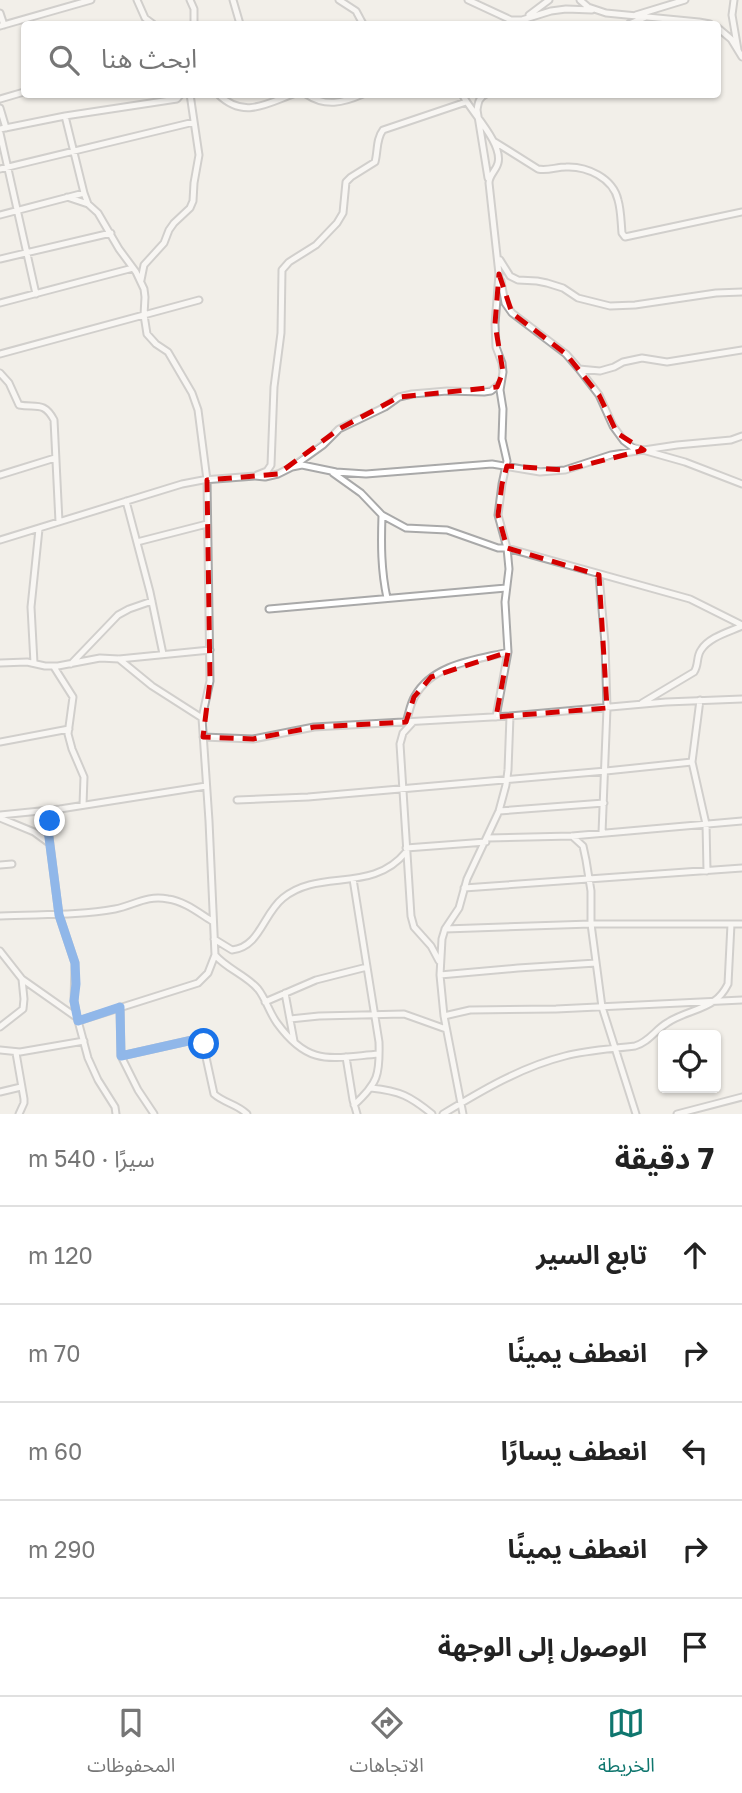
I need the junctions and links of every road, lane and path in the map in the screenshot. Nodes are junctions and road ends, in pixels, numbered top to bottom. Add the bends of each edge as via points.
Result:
1 (56, 0) edge
2 (91, 0) edge
3 (136, 0) edge
4 (190, 0) edge
5 (233, 0) edge
6 (339, 0) edge
7 (468, 0) edge
8 (549, 0) edge
9 (580, 0) edge
10 (685, 0) edge
11 (734, 0) edge
12 (58, 9) junction
13 (595, 10) junction
14 (0, 13) edge
15 (632, 16) junction
16 (646, 17) junction
17 (522, 20) junction
18 (149, 21) edge
19 (194, 21) edge
20 (239, 21) edge
21 (361, 21) edge
22 (636, 21) edge
23 (688, 21) edge
24 (2, 26) edge
25 (721, 30) edge
26 (738, 50) junction
27 (742, 57) edge
28 (21, 93) edge
29 (178, 98) edge
30 (191, 98) edge
31 (222, 98) edge
32 (283, 98) edge
33 (314, 98) edge
34 (354, 98) edge
35 (464, 98) edge
36 (481, 98) edge
37 (0, 99) edge
38 (466, 102) junction
39 (0, 108) edge
40 (65, 116) junction
41 (478, 120) junction
42 (194, 122) junction
43 (2, 130) edge
44 (495, 142) junction
45 (74, 151) junction
46 (8, 167) junction
47 (0, 170) edge
48 (488, 178) junction
49 (84, 193) junction
50 (67, 197) junction
51 (88, 204) junction
52 (17, 210) junction
53 (742, 212) edge
54 (0, 215) edge
55 (111, 233) junction
56 (26, 252) junction
57 (498, 257) junction
58 (0, 259) edge
59 (133, 268) junction
60 (499, 274) junction
61 (141, 280) junction
62 (742, 292) edge
63 (36, 294) junction
64 (199, 300) dead end
65 (0, 303) edge
66 (144, 315) junction
67 (742, 350) edge
68 (0, 354) edge
69 (579, 369) junction
70 (0, 373) edge
71 (502, 382) junction
72 (742, 436) edge
73 (644, 450) junction
74 (55, 458) junction
75 (506, 466) junction
76 (292, 467) junction
77 (328, 470) junction
78 (0, 475) edge
79 (255, 476) junction
80 (207, 480) junction
81 (742, 484) edge
82 (126, 501) junction
83 (382, 515) junction
84 (60, 522) junction
85 (207, 524) junction
86 (39, 528) junction
87 (0, 540) edge
88 (137, 542) junction
89 (507, 548) junction
90 (599, 575) junction
91 (506, 588) junction
92 (387, 598) junction
93 (152, 601) junction
94 (269, 609) dead end
95 (742, 626) edge
96 (210, 650) junction
97 (508, 652) junction
98 (163, 654) junction
99 (119, 659) junction
100 (0, 663) edge
101 (34, 663) junction
102 (71, 664) junction
103 (54, 666) junction
104 (742, 699) edge
105 (700, 700) junction
106 (640, 705) junction
107 (607, 708) junction
108 (510, 716) junction
109 (496, 717) junction
110 (202, 718) junction
111 (409, 722) junction
112 (69, 729) junction
113 (203, 737) junction
114 (0, 742) edge
115 (692, 762) junction
116 (606, 771) junction
117 (507, 779) junction
118 (206, 786) junction
119 (403, 788) junction
120 (237, 800) dead end
121 (604, 803) junction
122 (83, 805) junction
123 (60, 809) junction
124 (499, 811) junction
125 (0, 817) edge
126 (742, 821) edge
127 (706, 824) junction
128 (602, 833) junction
129 (572, 836) junction
130 (487, 840) junction
131 (49, 843) junction
132 (406, 850) junction
133 (12, 864) dead end
134 (0, 865) edge
135 (742, 869) edge
136 (707, 871) junction
137 (353, 879) junction
138 (589, 880) junction
139 (464, 888) junction
140 (59, 915) junction
141 (0, 916) edge
142 (212, 921) junction
143 (591, 924) junction
144 (731, 925) junction
145 (742, 925) edge
146 (445, 929) junction
147 (214, 939) junction
148 (0, 951) edge
149 (215, 956) junction
150 (440, 963) junction
151 (596, 963) junction
152 (367, 967) junction
153 (440, 975) junction
154 (22, 979) junction
155 (285, 993) junction
156 (742, 1000) edge
157 (714, 1001) junction
158 (265, 1002) junction
159 (120, 1007) junction
160 (602, 1007) junction
161 (374, 1015) junction
162 (444, 1016) junction
163 (77, 1019) junction
164 (290, 1019) junction
165 (0, 1027) edge
166 (446, 1028) junction
167 (83, 1041) junction
168 (294, 1041) junction
169 (616, 1048) junction
170 (0, 1050) edge
171 (16, 1053) junction
172 (379, 1054) junction
173 (121, 1056) junction
174 (346, 1057) junction
175 (21, 1087) junction
176 (371, 1088) junction
177 (0, 1092) edge
178 (742, 1097) edge
179 (460, 1104) junction
180 (354, 1105) junction
181 (19, 1114) edge
182 (116, 1114) edge
183 (154, 1114) edge
184 (247, 1114) edge
185 (357, 1114) edge
186 (432, 1114) edge
187 (443, 1114) edge
188 (463, 1114) edge
189 (636, 1114) edge
190 (677, 1114) edge

1 - 12 street
2 - 12 street
3 - 18 street
4 - 19 street
5 - 20 street
6 - 21 street via 356,11
7 - 17 street via 503,18
8 - 17 street
9 - 13 street
10 - 15 street
11 - 26 street
12 - 24 street
13 - 15 street
13 - 17 street via 551,11
14 - 24 street
15 - 16 street
16 - 22 street
16 - 23 street
25 - 26 street
26 - 27 street
28 - 37 street
29 - 40 street
30 - 42 street
31 - 32 street via 229,104 258,108
33 - 34 street via 324,103
35 - 38 street
36 - 41 street
38 - 41 street
38 - 79 street via 383,130 375,162 346,182 343,213 337,223 282,270 271,465
39 - 43 street
40 - 43 street
40 - 45 street
41 - 44 street
41 - 48 street
42 - 45 street
42 - 61 street via 199,165 193,201 144,265
43 - 46 street
44 - 48 street via 498,163
44 - 53 street via 538,169 567,166 606,180 618,197 625,237
45 - 46 street
45 - 49 street
46 - 47 street
46 - 52 street
48 - 57 street
49 - 50 street
49 - 51 street
50 - 51 street
50 - 52 street
51 - 55 street
52 - 54 street
52 - 56 street
55 - 56 street
55 - 59 street
56 - 58 street
56 - 63 street
57 - 60 street
57 - 62 street via 518,280 547,283 610,306
59 - 61 street
59 - 63 street
60 - 69 street via 512,313
60 - 71 street via 495,324
61 - 66 street
63 - 65 street
64 - 66 street
66 - 68 street
66 - 80 street via 147,334 168,352 192,393
67 - 69 street via 667,362 642,358 600,371
69 - 73 street via 599,395 617,433 632,447
70 - 74 street via 19,405 41,406 50,412
71 - 75 street
71 - 76 street via 491,391 399,397 339,429
72 - 73 street
73 - 75 street via 565,470 540,472
73 - 81 street
74 - 78 street
74 - 84 street
75 - 77 street via 366,474
75 - 89 street via 498,515
76 - 77 street
76 - 79 street
77 - 83 street
79 - 80 street
80 - 82 street
80 - 85 street
82 - 84 street
82 - 88 street
83 - 89 street via 406,528 447,530
83 - 92 street via 381,563
84 - 86 street
85 - 88 street
85 - 96 street
86 - 87 street
86 - 101 street via 31,607
88 - 93 street
89 - 90 street
89 - 91 street
90 - 95 street via 690,599
90 - 107 street
91 - 92 street
91 - 97 street
92 - 94 street
93 - 98 street
93 - 102 street via 118,615
95 - 106 street via 708,643 694,672
96 - 98 street
96 - 110 street via 210,681
97 - 109 street
97 - 111 street via 453,666 431,677 414,697
98 - 99 street
99 - 102 street via 100,657
99 - 110 street
100 - 101 street
101 - 103 street
102 - 103 street
103 - 112 street via 73,697
104 - 105 street
105 - 106 street
105 - 115 street
106 - 107 street
107 - 108 street
107 - 116 street
108 - 109 street
108 - 117 street
109 - 111 street
110 - 113 street
111 - 113 street via 314,727 260,738
111 - 119 street via 400,744
112 - 114 street
112 - 122 street via 84,777
113 - 118 street
115 - 116 street
115 - 127 street
116 - 117 street
116 - 121 street
117 - 119 street
117 - 124 street
118 - 122 street
118 - 142 street
119 - 120 street
119 - 132 street
121 - 124 street
121 - 128 street
122 - 123 street
123 - 125 street
123 - 131 street via 51,817
124 - 130 street
125 - 131 street
126 - 127 street
127 - 128 street
127 - 136 street
128 - 129 street
129 - 130 street
129 - 138 street via 583,846
130 - 132 street
130 - 139 street
131 - 140 street
132 - 137 street via 393,866
132 - 150 street via 412,921
133 - 134 street
135 - 136 street
136 - 138 street
137 - 147 street via 298,888 276,905 245,947 232,950
137 - 152 street
138 - 139 street
138 - 143 street
139 - 146 street via 459,908
140 - 141 street
140 - 142 street via 118,909 138,900 161,898 182,903
140 - 163 street via 75,963
142 - 147 street
143 - 144 street
143 - 146 street
143 - 151 street
144 - 145 street
144 - 157 street via 728,984
146 - 150 street
147 - 149 street
148 - 154 street
149 - 158 street via 257,988
149 - 159 street via 198,983
150 - 153 street
151 - 153 street
151 - 160 street
152 - 155 street
152 - 161 street
153 - 162 street
154 - 163 street
154 - 165 street via 25,1005
155 - 158 street
155 - 164 street
156 - 157 street
157 - 160 street
157 - 169 street via 674,1018 643,1043
158 - 168 street
159 - 163 street
159 - 173 street
160 - 162 street via 470,1010
160 - 169 street
161 - 164 street
161 - 166 street via 409,1015
161 - 172 street
162 - 166 street
163 - 167 street
164 - 168 street
166 - 179 street
167 - 171 street
167 - 182 street
168 - 174 street via 311,1055
169 - 179 street via 544,1062
169 - 189 street
170 - 171 street
171 - 175 street
172 - 174 street
172 - 176 street
173 - 183 street
173 - 184 street via 202,1039 214,1094
174 - 180 street
175 - 177 street
175 - 181 street via 24,1103
176 - 180 street
176 - 186 street via 404,1094
178 - 190 street
179 - 187 street
179 - 188 street
180 - 185 street

